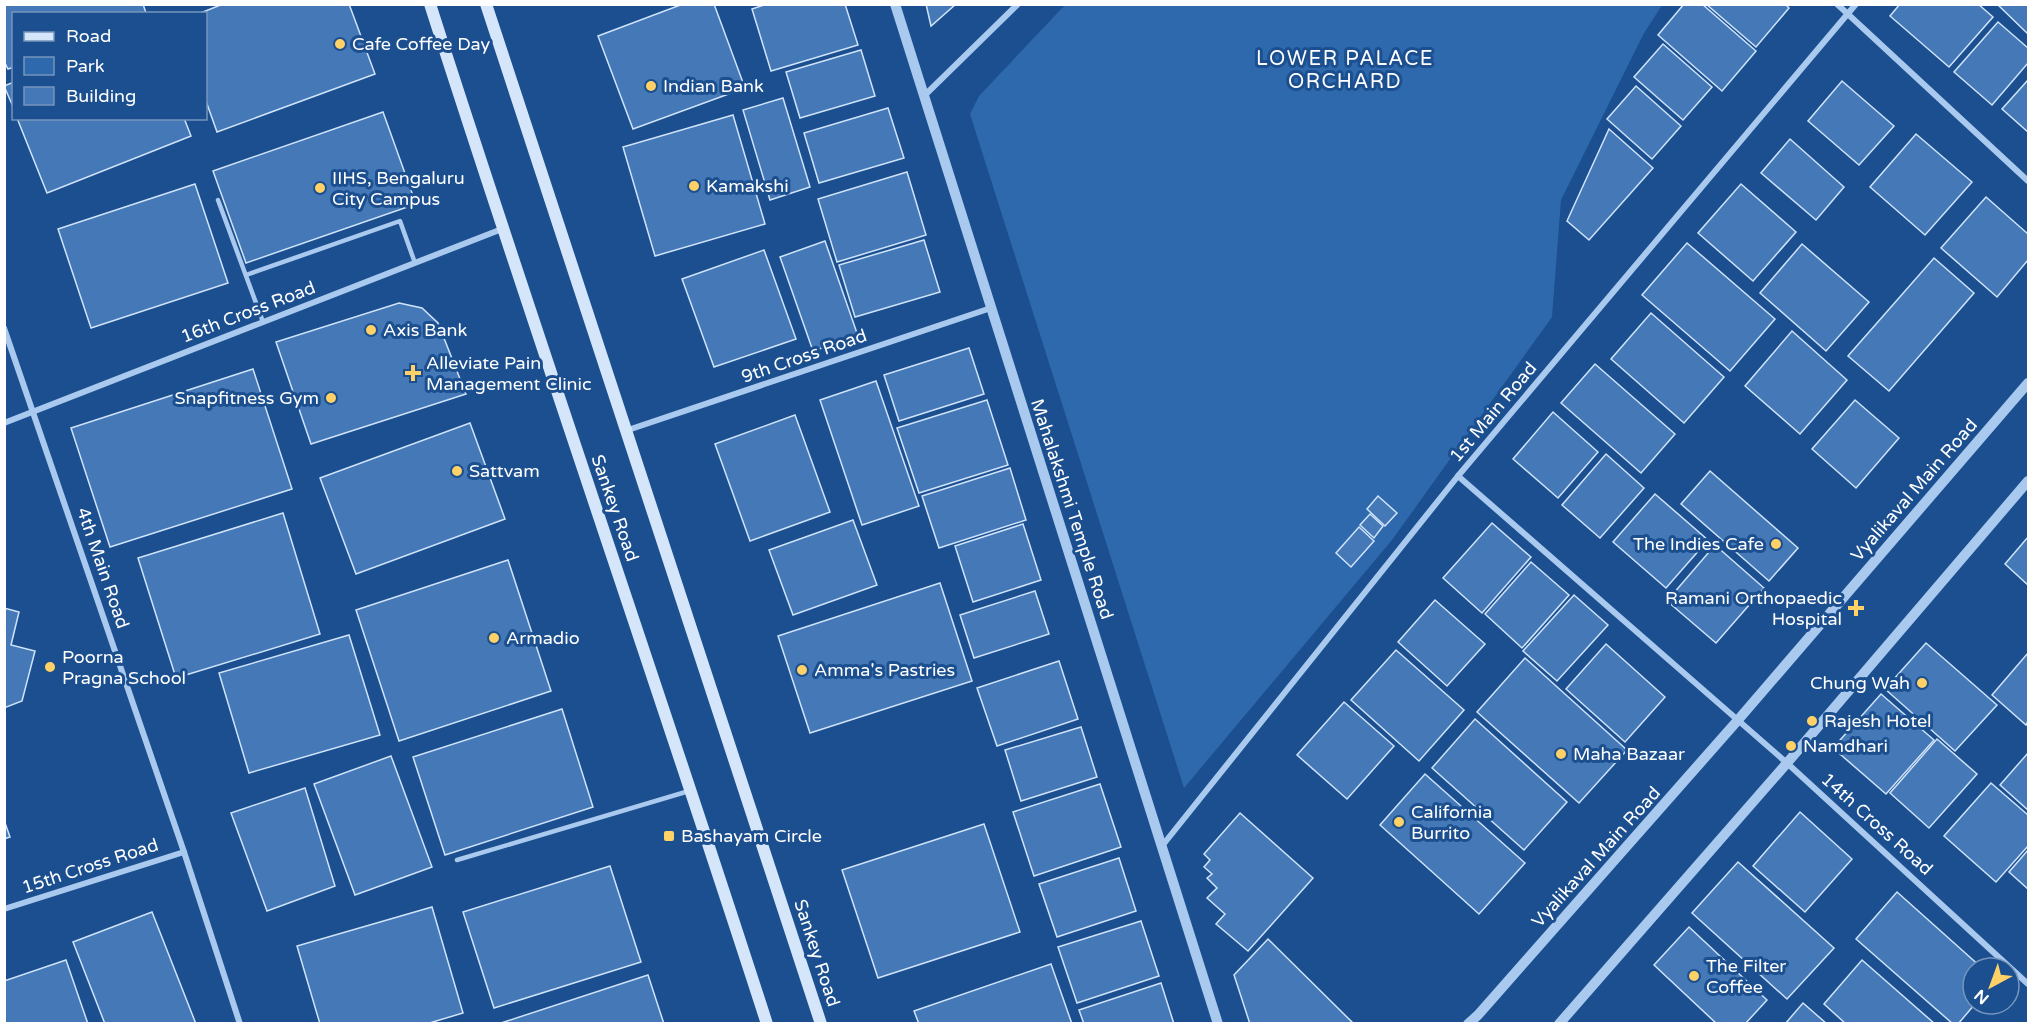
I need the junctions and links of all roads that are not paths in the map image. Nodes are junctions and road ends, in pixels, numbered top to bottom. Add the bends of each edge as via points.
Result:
1 (430, 4) edge
2 (486, 4) edge
3 (895, 4) edge
4 (1018, 4) edge
5 (1837, 4) edge
6 (1856, 4) edge
7 (1847, 14) junction
8 (924, 96) junction
9 (2028, 181) edge
10 (218, 200) dead end
11 (502, 229) junction
12 (415, 263) junction
13 (246, 275) junction
14 (991, 308) junction
15 (262, 322) junction
16 (4, 328) edge
17 (2028, 383) edge
18 (34, 412) junction
19 (4, 423) edge
20 (625, 431) junction
21 (1458, 476) junction
22 (2028, 481) edge
23 (1738, 720) junction
24 (1787, 763) junction
25 (691, 790) junction
26 (1162, 846) junction
27 (184, 852) junction
28 (458, 860) dead end
29 (4, 909) edge
30 (2028, 984) edge
31 (240, 1023) edge
32 (767, 1023) edge
33 (821, 1023) edge
34 (1218, 1023) edge
35 (1468, 1023) edge
36 (1559, 1023) edge

1 - 11 main road, Sankey Road
2 - 20 main road, Sankey Road
3 - 8 street, Mahalakshmi Temple Road
4 - 8 street
5 - 7 street
6 - 7 street, 1st Main Road
7 - 9 street
7 - 21 street, 1st Main Road
8 - 14 street, Mahalakshmi Temple Road
10 - 13 lane
11 - 12 street, 16th Cross Road
11 - 25 main road, Sankey Road
12 - 13 lane via 400,221
12 - 15 street, 16th Cross Road
13 - 15 lane
14 - 20 street, 9th Cross Road
14 - 26 street, Mahalakshmi Temple Road
15 - 18 street, 16th Cross Road
16 - 18 street, 4th Main Road
17 - 23 street, Vyalikaval Main Road
18 - 19 street, 16th Cross Road
18 - 27 street, 4th Main Road
20 - 33 main road, Sankey Road
21 - 23 street, 14th Cross Road
21 - 26 street, 1st Main Road
22 - 24 street
23 - 24 street, 14th Cross Road
23 - 35 street, Vyalikaval Main Road
24 - 30 street, 14th Cross Road
24 - 36 street
25 - 28 lane
25 - 32 main road, Sankey Road
26 - 34 street, Mahalakshmi Temple Road
27 - 29 street, 15th Cross Road
27 - 31 street, 4th Main Road

